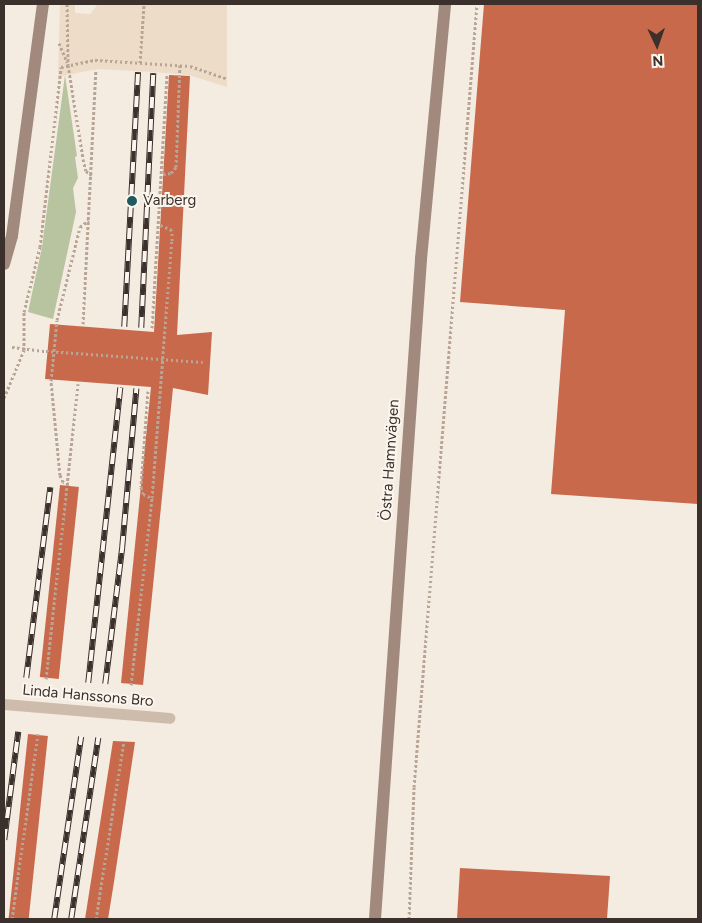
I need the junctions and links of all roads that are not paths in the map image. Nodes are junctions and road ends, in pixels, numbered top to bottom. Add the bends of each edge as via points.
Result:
1 (43, 4) edge
2 (446, 4) edge
3 (4, 264) edge
4 (4, 704) edge
5 (169, 718) dead end
6 (375, 919) edge

1 - 3 street via 12,236
2 - 6 street, Östra Hamnvägen via 420,279
4 - 5 lane, Linda Hanssons Bro, bridge

